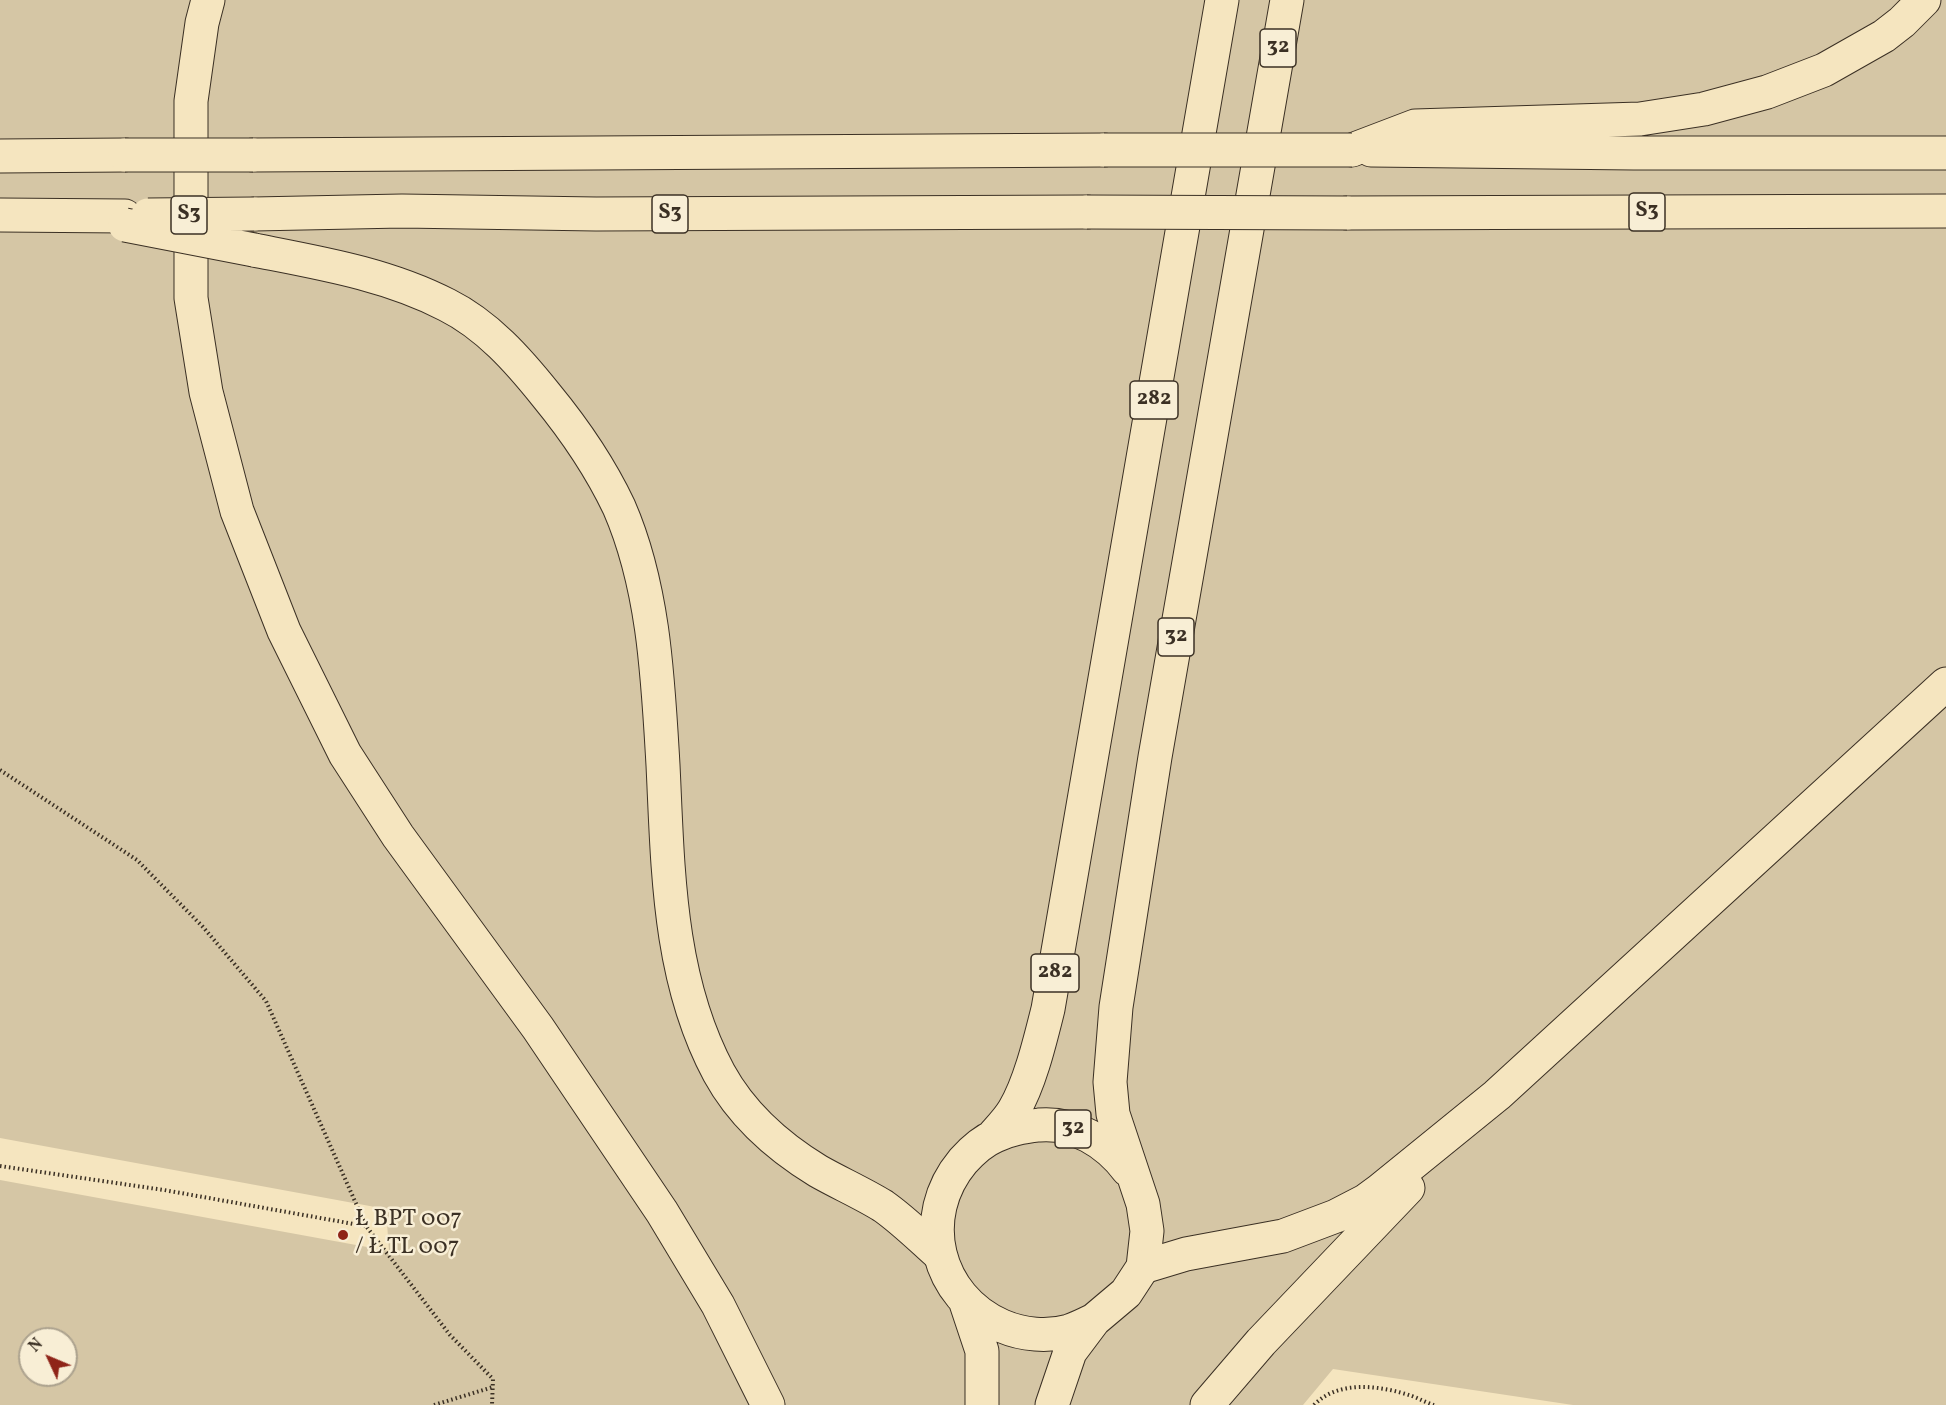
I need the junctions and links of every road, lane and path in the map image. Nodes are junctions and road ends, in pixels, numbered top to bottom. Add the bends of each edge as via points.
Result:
1 (208, 0) edge
2 (1222, 0) edge
3 (1287, 0) edge
4 (1924, 0) edge
5 (1352, 150) junction
6 (1946, 153) edge
7 (0, 156) edge
8 (1946, 211) edge
9 (0, 215) edge
10 (125, 220) junction
11 (1946, 684) edge
12 (0, 770) edge
13 (1497, 1095) junction
14 (993, 1136) junction
15 (0, 1166) edge
16 (1134, 1179) junction
17 (366, 1226) junction
18 (939, 1254) junction
19 (1143, 1267) junction
20 (966, 1303) junction
21 (1094, 1320) junction
22 (493, 1387) junction
23 (434, 1405) edge
24 (492, 1405) edge
25 (768, 1405) edge
26 (982, 1405) edge
27 (1052, 1405) edge
28 (1207, 1405) edge
29 (1314, 1405) edge
30 (1434, 1405) edge

1 - 25 main road via 191,101 191,298 206,392 237,511 284,631 345,754 398,836 538,1028 662,1212 718,1305
2 - 14 main road, 282 via 1048,1009 1020,1098
3 - 16 main road, 32 via 1155,757 1116,1006 1110,1082 1113,1114
4 - 5 main road via 1884,36 1824,70 1767,92 1704,109 1640,119 1415,126
5 - 6 main road
5 - 7 main road, bridge
8 - 10 main road, S3, bridge via 402,211
9 - 10 main road, S3
10 - 18 main road, bridge via 329,264 415,290 450,306 482,328 537,383 595,463 629,534 656,657 668,865 677,942 685,988 708,1052 721,1077 763,1131 817,1170 884,1207
11 - 13 main road
12 - 17 path via 137,860 203,927 266,1001
13 - 19 main road via 1380,1190 1336,1216 1283,1236 1186,1254
13 - 28 main road via 1269,1334
14 - 16 main road, 32 via 1019,1127 1046,1125 1072,1129 1097,1140 1118,1157
14 - 18 main road, 32 via 971,1152 953,1173 941,1199 936,1227
15 - 17 path
16 - 19 main road, 32 via 1147,1231
17 - 22 path via 450,1335 493,1379
18 - 20 main road, 32 via 949,1280
19 - 21 main road, 32 via 1126,1293
20 - 21 main road, 32 via 988,1320 1014,1331 1041,1335 1069,1331
20 - 26 main road, 32 via 982,1351
21 - 27 main road, 32 via 1070,1352
22 - 23 path
22 - 24 path
29 - 30 path via 1340,1389 1368,1386

